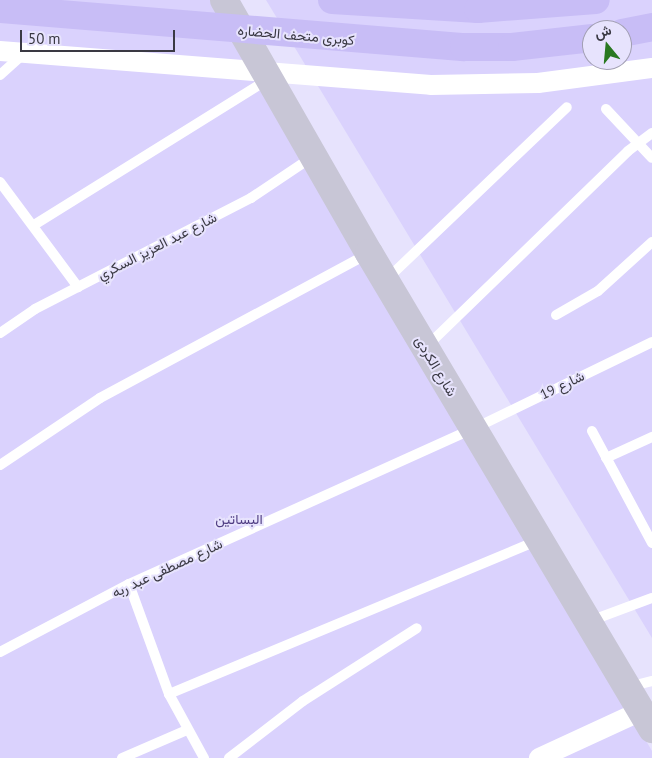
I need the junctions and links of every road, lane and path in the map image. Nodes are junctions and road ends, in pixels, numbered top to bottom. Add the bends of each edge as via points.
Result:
1 (224, 0) edge
2 (332, 0) edge
3 (596, 0) edge
4 (0, 9) edge
5 (652, 27) edge
6 (632, 31) edge
7 (582, 39) edge
8 (0, 51) edge
9 (24, 53) junction
10 (652, 68) edge
11 (0, 75) edge
12 (269, 75) junction
13 (567, 107) dead end
14 (606, 109) dead end
15 (652, 133) edge
16 (638, 142) junction
17 (313, 156) junction
18 (652, 158) edge
19 (0, 182) edge
20 (34, 225) junction
21 (652, 242) edge
22 (369, 253) junction
23 (385, 281) junction
24 (78, 287) junction
25 (556, 315) dead end
26 (0, 333) edge
27 (652, 342) edge
28 (425, 348) junction
29 (473, 428) junction
30 (592, 431) dead end
31 (652, 437) edge
32 (606, 458) junction
33 (0, 465) edge
34 (539, 540) junction
35 (652, 543) edge
36 (129, 584) junction
37 (652, 598) edge
38 (588, 622) junction
39 (417, 628) dead end
40 (0, 652) edge
41 (640, 684) edge
42 (169, 694) junction
43 (647, 720) edge
44 (187, 730) junction
45 (122, 758) edge
46 (204, 758) edge
47 (229, 758) edge
48 (539, 758) edge

1 - 12 street, شارع الكردى
2 - 3 highway via 478,9
4 - 7 highway, كوبرى متحف الحضاره via 464,47 512,47
5 - 6 highway
8 - 9 street
9 - 11 lane
9 - 12 street
10 - 12 street via 592,78 484,85
12 - 17 street, شارع الكردى
12 - 20 lane
13 - 23 lane
14 - 16 lane
15 - 16 lane
16 - 18 lane
16 - 28 lane
17 - 22 street, شارع الكردى
17 - 24 lane, شارع عبد العزيز السكري via 251,198
19 - 20 lane
20 - 24 lane
21 - 25 lane via 618,276
22 - 23 street, شارع الكردى
22 - 33 lane via 100,398
23 - 28 street, شارع الكردى
24 - 26 lane, شارع عبد العزيز السكري
27 - 29 lane, شارع 19
28 - 29 street, شارع الكردى
29 - 34 street, شارع الكردى
29 - 36 lane, شارع مصطفى عبد ربه
30 - 32 lane
31 - 32 lane
32 - 35 lane
34 - 38 street, شارع الكردى
34 - 42 lane
36 - 40 lane, شارع مصطفى عبد ربه
36 - 42 lane
37 - 38 lane
38 - 41 street, شارع الكردى
39 - 47 lane via 303,701
41 - 43 street, شارع الكردى
42 - 44 lane
43 - 48 street
44 - 45 lane
44 - 46 lane

